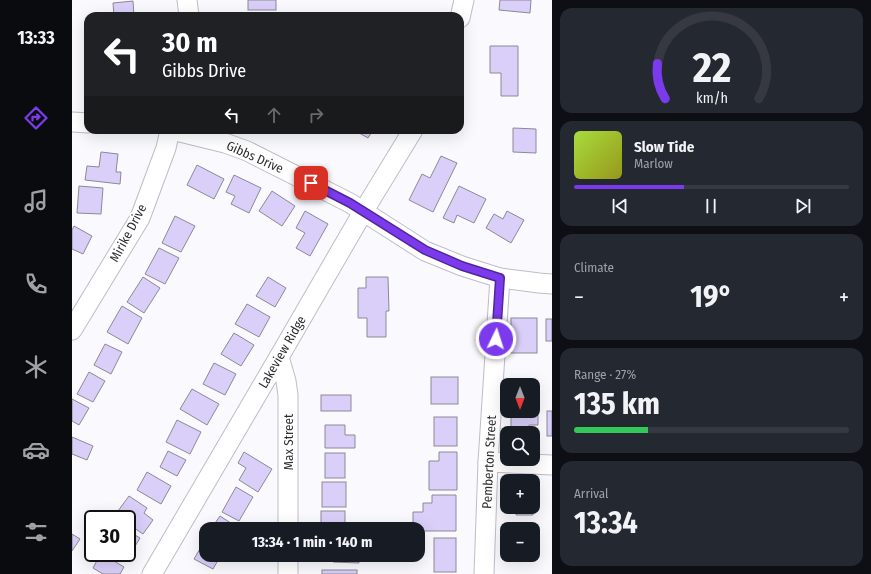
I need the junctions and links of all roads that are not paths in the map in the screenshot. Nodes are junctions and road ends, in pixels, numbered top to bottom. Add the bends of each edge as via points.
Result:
1 (187, 0) edge
2 (464, 0) edge
3 (188, 12) edge
4 (461, 12) edge
5 (72, 122) edge
6 (84, 123) edge
7 (170, 134) edge
8 (188, 134) edge
9 (410, 134) edge
10 (363, 212) junction
11 (500, 278) junction
12 (552, 284) edge
13 (72, 330) edge
14 (279, 357) junction
15 (488, 462) junction
16 (552, 465) edge
17 (288, 522) edge
18 (288, 562) edge
19 (152, 574) edge
20 (288, 574) edge
21 (484, 574) edge

1 - 3 street
2 - 4 street
5 - 6 street
7 - 13 street, Mirike Drive via 140,218
8 - 10 street, Gibbs Drive via 247,151
9 - 10 street, Lakeview Ridge
10 - 11 street, Gibbs Drive via 425,250 462,266
10 - 14 street, Lakeview Ridge
11 - 12 street, Gibbs Drive
11 - 15 street, Pemberton Street
14 - 17 street, Max Street via 288,395
14 - 19 street, Lakeview Ridge
15 - 16 street
15 - 21 street, Pemberton Street
18 - 20 street

